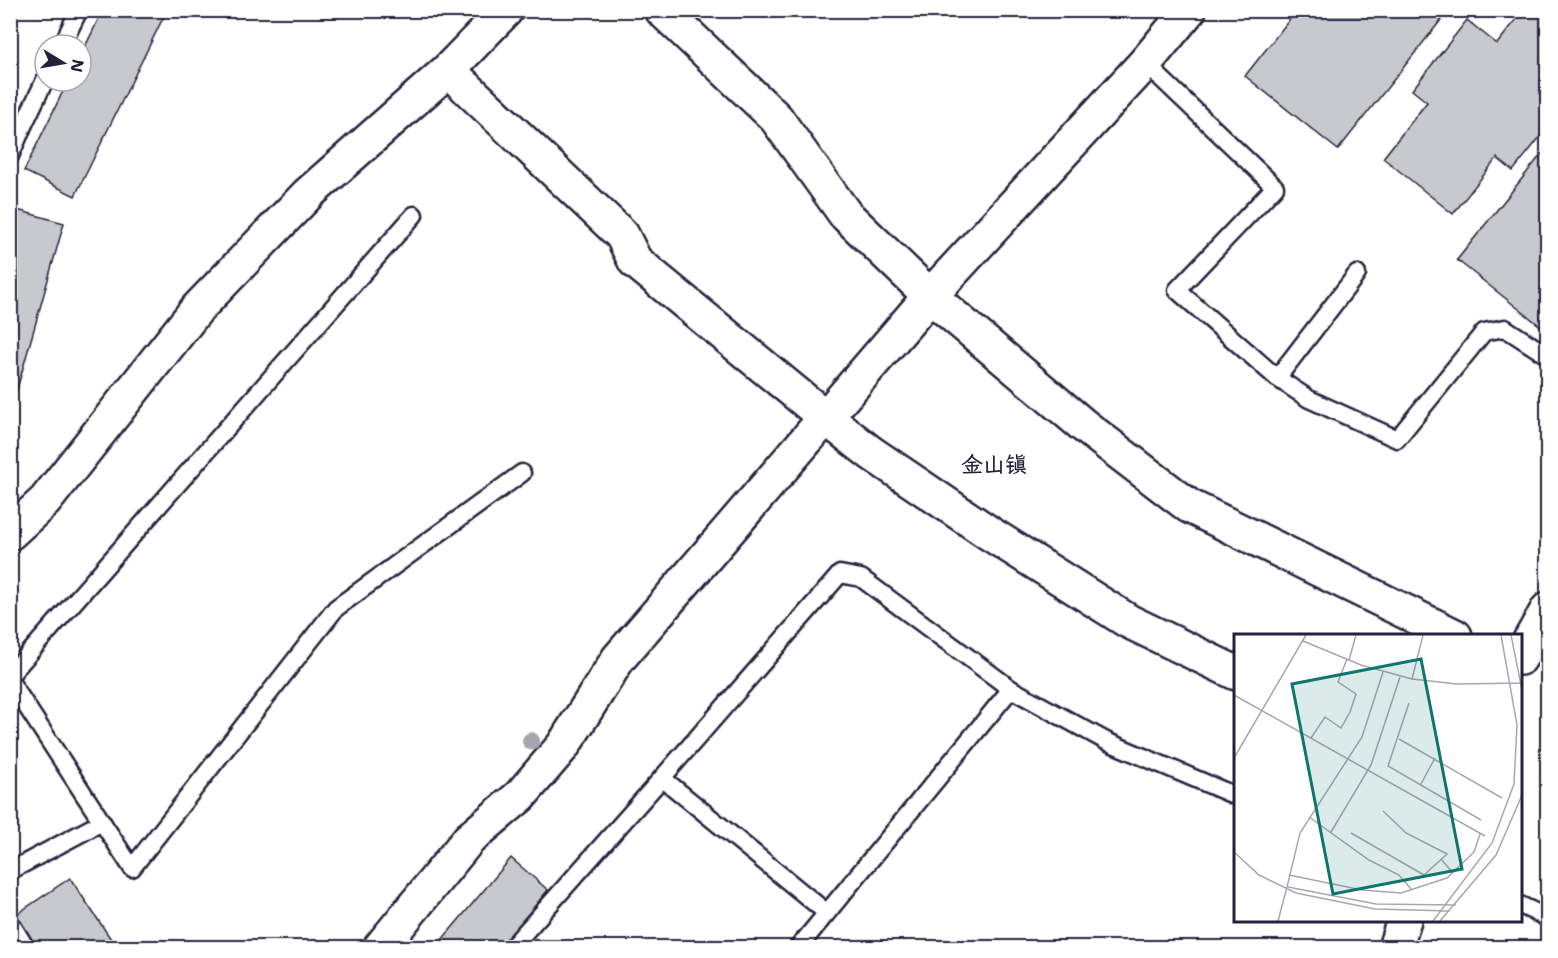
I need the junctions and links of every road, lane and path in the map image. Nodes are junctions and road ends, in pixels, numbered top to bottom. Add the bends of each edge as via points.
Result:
1 (79, 10) edge
2 (506, 10) edge
3 (662, 10) edge
4 (1189, 10) edge
5 (68, 33) edge
6 (1145, 63) junction
7 (448, 70) junction
8 (38, 93) edge
9 (10, 156) edge
10 (414, 215) dead end
11 (1356, 274) dead end
12 (930, 296) junction
13 (1548, 356) edge
14 (1277, 378) junction
15 (826, 418) junction
16 (522, 473) dead end
17 (10, 533) edge
18 (1548, 609) edge
19 (1451, 634) edge
20 (1522, 656) edge
21 (1234, 672) edge
22 (10, 675) edge
23 (10, 681) edge
24 (1011, 689) junction
25 (662, 778) junction
26 (1234, 795) edge
27 (102, 822) junction
28 (10, 871) edge
29 (1522, 905) edge
30 (827, 913) junction
31 (1548, 918) edge
32 (10, 922) edge
33 (1404, 922) edge
34 (26, 948) edge
35 (380, 948) edge
36 (511, 948) edge
37 (798, 948) edge
38 (1395, 948) edge

1 - 5 lane
2 - 7 street
3 - 12 street via 776,118 845,214
4 - 6 street
6 - 12 street
6 - 14 lane via 1275,188 1177,290
7 - 15 street via 622,235 635,261
7 - 17 street via 308,194 197,309 45,501
8 - 9 lane
10 - 22 lane
11 - 14 lane
12 - 15 street
12 - 19 street via 1083,425 1189,506
13 - 14 lane via 1506,328 1484,332 1396,439 1310,399
15 - 21 street via 988,533 1128,621
15 - 35 street via 618,659 563,746 520,796 469,839
16 - 27 lane via 336,608 132,868
18 - 20 street
23 - 27 lane
24 - 25 lane via 861,578 840,574
24 - 26 lane via 1106,741
24 - 30 lane
25 - 30 lane
25 - 36 lane
27 - 28 lane
29 - 31 lane
30 - 37 lane
32 - 34 lane
33 - 38 street

